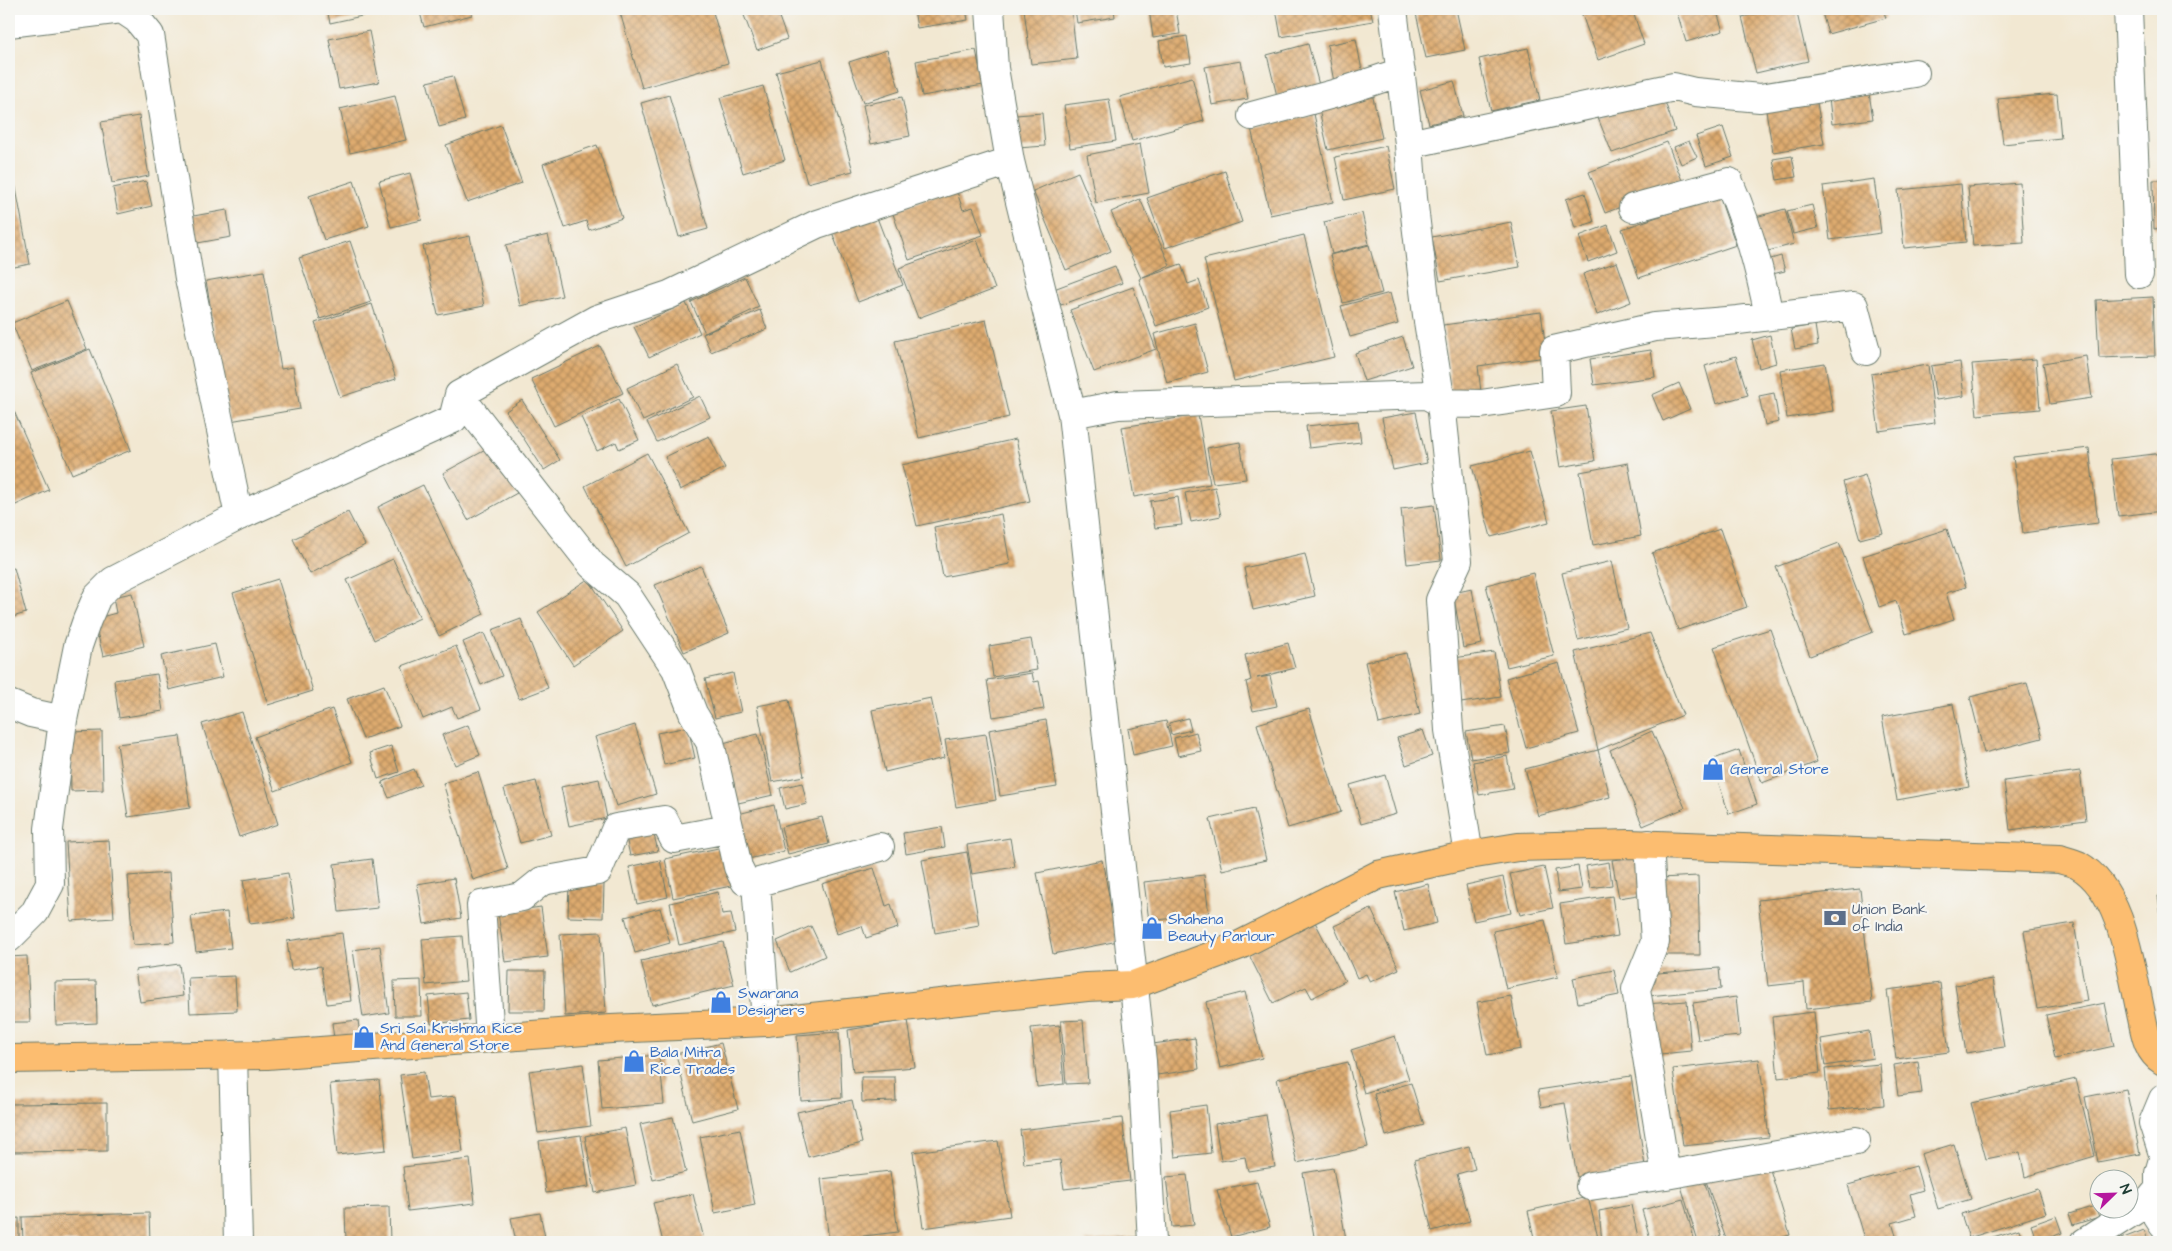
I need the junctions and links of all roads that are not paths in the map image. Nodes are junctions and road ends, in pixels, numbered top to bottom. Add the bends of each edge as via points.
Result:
1 (990, 9) edge
2 (1393, 9) edge
3 (2128, 9) edge
4 (9, 23) edge
5 (1401, 72) junction
6 (1915, 73) dead end
7 (1252, 116) dead end
8 (1409, 144) junction
9 (1010, 161) junction
10 (1633, 208) dead end
11 (2139, 274) dead end
12 (1769, 316) junction
13 (1866, 351) dead end
14 (459, 395) junction
15 (1441, 403) junction
16 (1072, 414) junction
17 (239, 516) junction
18 (9, 704) edge
19 (63, 720) junction
20 (728, 829) junction
21 (1649, 844) junction
22 (880, 847) dead end
23 (1469, 855) junction
24 (756, 883) junction
25 (9, 938) edge
26 (1133, 985) junction
27 (766, 1022) junction
28 (490, 1038) junction
29 (234, 1056) junction
30 (9, 1059) edge
31 (2163, 1061) edge
32 (2163, 1099) edge
33 (1856, 1141) dead end
34 (2163, 1154) edge
35 (2163, 1159) edge
36 (1666, 1175) junction
37 (1590, 1186) dead end
38 (2148, 1202) junction
39 (2163, 1225) edge
40 (238, 1242) edge
41 (1152, 1242) edge
42 (2085, 1242) edge

1 - 9 street via 994,68
2 - 5 street
3 - 11 street
4 - 17 street via 122,9 137,19 150,35 189,278
5 - 7 street
5 - 8 street
6 - 8 street via 1760,98 1674,87
8 - 15 street via 1426,305
9 - 14 street via 817,224 670,295 596,319
9 - 16 street
10 - 12 street via 1729,182 1760,270
12 - 13 street via 1854,306
12 - 15 street via 1655,327 1554,350 1556,393 1481,404
14 - 17 street via 453,419
14 - 20 street via 592,565 627,595 676,669 692,713 710,742
15 - 16 street via 1427,395 1118,405
15 - 23 street via 1458,561 1440,600 1449,730
16 - 26 street
17 - 19 street via 113,581 97,597 78,646
18 - 19 street via 31,714
19 - 25 street via 49,829 50,884 35,912
20 - 24 street via 745,881
20 - 28 street via 674,839 664,820 616,828 598,871 542,881 522,897 481,905
21 - 23 main road via 1518,847
21 - 31 main road via 2060,859 2078,866 2104,890 2114,908 2149,1046
21 - 36 street via 1655,942 1636,989
22 - 24 street
23 - 26 main road via 1378,875 1238,946
24 - 27 street
26 - 27 main road via 1078,988
26 - 41 street via 1142,1061
27 - 28 main road via 688,1024
28 - 29 main road
29 - 30 main road
29 - 40 street
32 - 34 street via 2153,1124
33 - 36 street
35 - 38 street via 2159,1173 2160,1188
36 - 37 street
38 - 39 street
38 - 42 street

